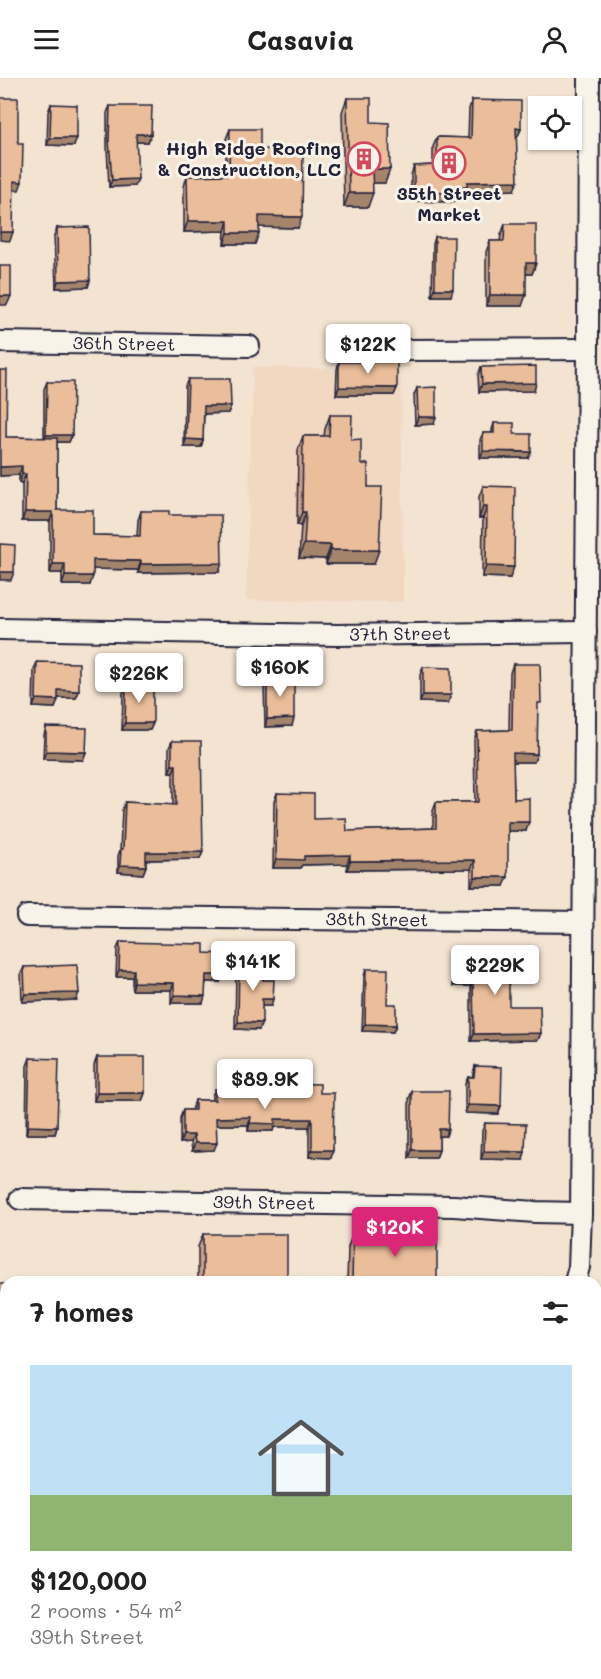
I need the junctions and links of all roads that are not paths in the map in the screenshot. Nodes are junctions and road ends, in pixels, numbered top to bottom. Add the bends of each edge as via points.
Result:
1 (589, 78) edge
2 (0, 342) edge
3 (249, 346) dead end
4 (588, 349) junction
5 (404, 350) dead end
6 (0, 629) edge
7 (586, 632) junction
8 (27, 916) dead end
9 (582, 922) junction
10 (20, 1199) dead end
11 (581, 1213) junction
12 (577, 1276) edge

1 - 4 street
2 - 3 street, 36th Street
4 - 5 street
4 - 7 street
6 - 7 street, 37th Street via 337,635
7 - 9 street
8 - 9 street, 38th Street
9 - 11 street
10 - 11 street, 39th Street via 442,1206
11 - 12 street

